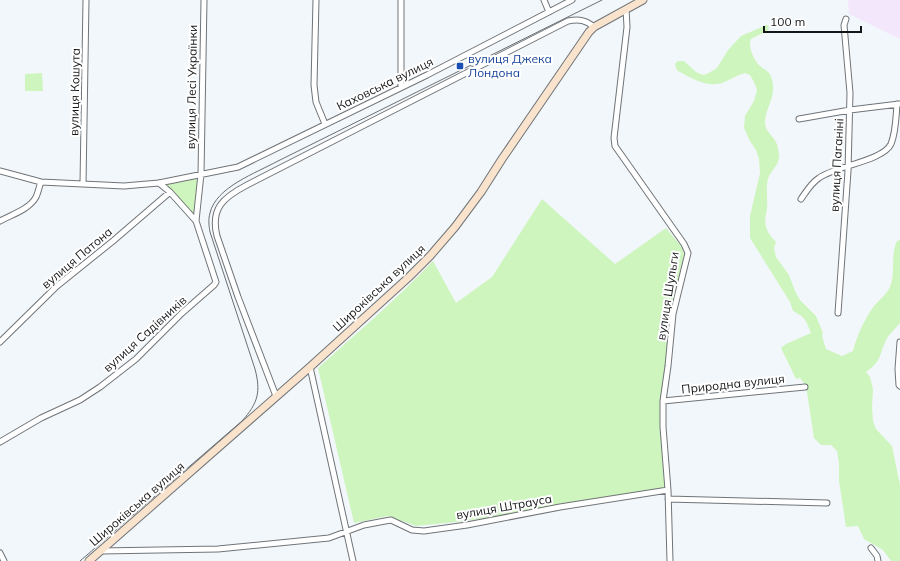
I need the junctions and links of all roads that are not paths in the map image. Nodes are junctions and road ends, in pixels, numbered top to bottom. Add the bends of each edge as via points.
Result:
1 (86, 0) edge
2 (204, 0) edge
3 (316, 0) edge
4 (401, 0) edge
5 (544, 0) edge
6 (572, 0) edge
7 (644, 0) edge
8 (626, 10) junction
9 (549, 12) junction
10 (846, 18) dead end
11 (594, 27) junction
12 (402, 87) junction
13 (899, 104) edge
14 (850, 110) junction
15 (799, 119) dead end
16 (325, 124) junction
17 (848, 166) junction
18 (0, 172) edge
19 (201, 174) junction
20 (41, 182) junction
21 (159, 183) junction
22 (83, 184) junction
23 (170, 192) junction
24 (801, 200) dead end
25 (0, 221) edge
26 (196, 221) junction
27 (838, 313) dead end
28 (0, 342) edge
29 (900, 342) edge
30 (310, 367) junction
31 (900, 386) edge
32 (805, 387) dead end
33 (276, 396) junction
34 (663, 401) junction
35 (0, 442) edge
36 (668, 490) junction
37 (668, 499) junction
38 (827, 503) dead end
39 (347, 532) junction
40 (871, 548) dead end
41 (100, 551) junction
42 (0, 554) edge
43 (4, 561) edge
44 (88, 561) edge
45 (353, 561) edge
46 (670, 561) edge
47 (878, 561) edge

1 - 22 street, вулиця Кошута
2 - 19 street, вулиця Лесі Українки
3 - 16 street via 314,85 316,102
4 - 12 street
5 - 9 street
6 - 9 street, Каховська вулиця
7 - 8 main road, Широківська вулиця
8 - 11 main road, Широківська вулиця
8 - 34 street, вулиця Шульги via 627,27 615,146 688,253 673,314
9 - 12 street, Каховська вулиця
10 - 14 street, вулиця Паганіні via 844,25
11 - 30 main road, Широківська вулиця via 455,227 409,277
11 - 33 street via 588,21 568,21 231,193 222,202 216,212 214,225 217,236
12 - 16 street, Каховська вулиця
13 - 14 street
13 - 17 street via 888,149
14 - 15 street
14 - 17 street, вулиця Паганіні
16 - 19 street, Каховська вулиця via 238,167
17 - 24 street via 818,178
17 - 27 street, вулиця Паганіні
18 - 20 street, Каховська вулиця
19 - 21 street, Каховська вулиця
19 - 26 street, вулиця Лесі Українки
20 - 22 street, Каховська вулиця
20 - 25 street via 32,202
21 - 22 street, Каховська вулиця via 124,186
21 - 23 street
23 - 26 street
23 - 28 street, вулиця Патона via 57,286
26 - 35 street, вулиця Садівників via 216,282 136,359 100,387
29 - 31 street
30 - 33 main road, Широківська вулиця
30 - 39 street
32 - 34 street, Природна вулиця
33 - 41 main road, Широківська вулиця
34 - 36 street, вулиця Шульги
36 - 37 street, вулиця Шульги
36 - 39 street, вулиця Штрауса via 424,531 412,530 391,520 364,525
37 - 38 street
37 - 46 street, вулиця Шульги
39 - 41 street, вулиця Штрауса via 328,538 218,548
39 - 45 street
40 - 47 street
41 - 44 main road, Широківська вулиця
42 - 43 street

